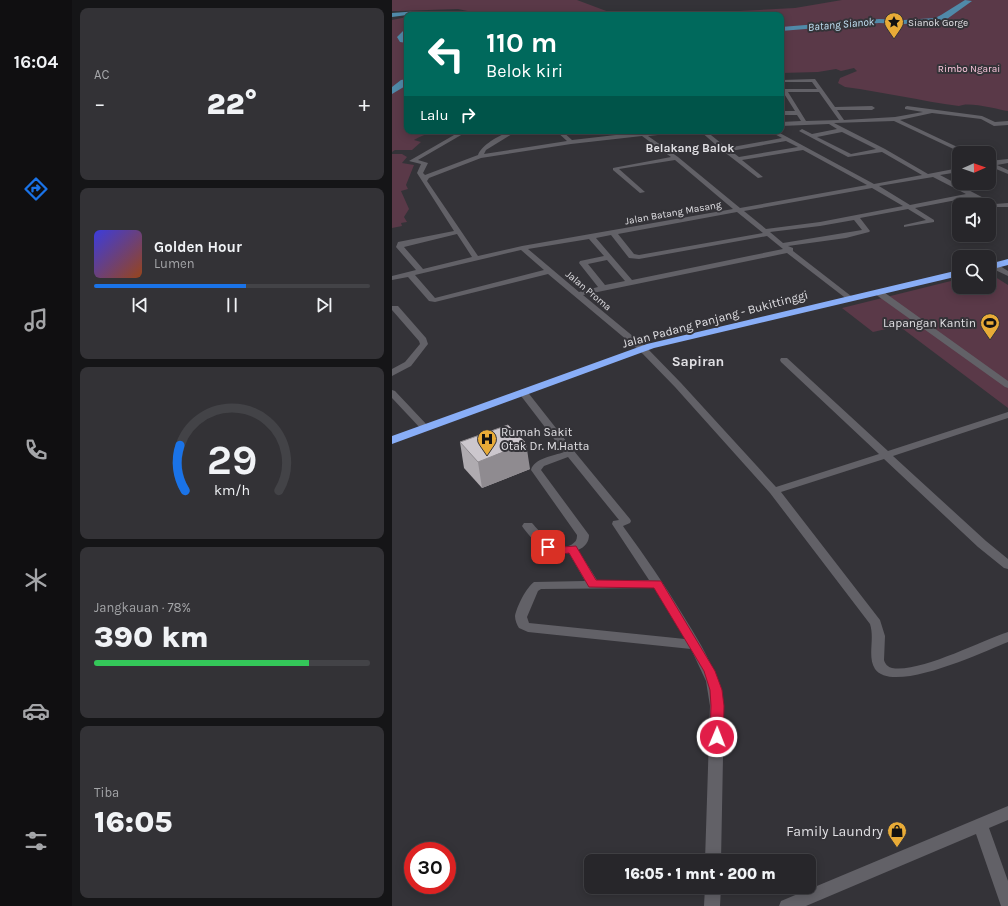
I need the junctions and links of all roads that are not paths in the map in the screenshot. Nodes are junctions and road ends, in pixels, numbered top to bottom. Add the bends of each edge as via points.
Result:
1 (784, 81) edge
2 (820, 90) junction
3 (784, 91) edge
4 (784, 93) edge
5 (872, 108) dead end
6 (907, 108) dead end
7 (834, 109) junction
8 (930, 112) junction
9 (784, 113) edge
10 (798, 113) junction
11 (896, 119) junction
12 (843, 122) junction
13 (829, 123) junction
14 (1008, 123) edge
15 (784, 124) edge
16 (805, 124) junction
17 (842, 130) junction
18 (802, 131) dead end
19 (460, 134) edge
20 (509, 134) edge
21 (562, 134) edge
22 (599, 134) edge
23 (645, 134) joint
24 (706, 134) edge
25 (778, 134) edge
26 (811, 136) junction
27 (604, 138) junction
28 (788, 139) junction
29 (571, 142) junction
30 (952, 146) edge
31 (804, 148) junction
32 (725, 150) junction
33 (883, 150) junction
34 (480, 156) junction
35 (676, 158) junction
36 (737, 159) junction
37 (1008, 161) edge
38 (996, 163) edge
39 (996, 167) edge
40 (952, 171) edge
41 (1008, 172) edge
42 (931, 175) junction
43 (760, 177) dead end
44 (425, 179) junction
45 (874, 186) junction
46 (642, 192) dead end
47 (972, 195) junction
48 (1008, 205) edge
49 (910, 207) junction
50 (738, 210) junction
51 (855, 217) junction
52 (906, 226) dead end
53 (458, 232) junction
54 (613, 233) junction
55 (767, 233) junction
56 (591, 237) junction
57 (783, 245) junction
58 (522, 248) junction
59 (790, 250) junction
60 (609, 257) junction
61 (476, 258) junction
62 (1008, 262) edge
63 (996, 265) edge
64 (996, 268) edge
65 (421, 272) junction
66 (550, 272) junction
67 (410, 274) junction
68 (1008, 274) edge
69 (952, 276) edge
70 (392, 278) edge
71 (630, 282) junction
72 (603, 288) junction
73 (878, 292) junction
74 (579, 294) junction
75 (848, 298) junction
76 (392, 308) edge
77 (401, 315) junction
78 (392, 318) edge
79 (643, 349) junction
80 (784, 360) dead end
81 (392, 373) edge
82 (1008, 385) edge
83 (523, 392) junction
84 (392, 393) edge
85 (1008, 415) edge
86 (425, 428) junction
87 (392, 440) edge
88 (570, 453) junction
89 (887, 454) junction
90 (774, 490) junction
91 (528, 526) dead end
92 (572, 549) junction
93 (1008, 565) edge
94 (593, 584) junction
95 (657, 584) junction
96 (1008, 637) edge
97 (695, 645) junction
98 (1008, 813) edge
99 (980, 824) junction
100 (713, 854) edge
101 (713, 894) edge
102 (1008, 902) edge
103 (712, 906) edge
104 (787, 906) edge

1 - 2 street via 813,80
2 - 3 street
2 - 7 street
4 - 10 street
5 - 7 street
6 - 8 street
7 - 12 street
8 - 11 street
8 - 14 street via 982,118 994,124
9 - 10 street
10 - 16 street
11 - 12 street
11 - 30 street
12 - 13 street
13 - 16 street
13 - 17 street
15 - 16 street
17 - 26 street
17 - 33 street
18 - 26 street
19 - 44 street via 412,161 425,163 420,173
20 - 34 street via 483,149
21 - 29 street
22 - 27 street
23 - 27 street
23 - 35 street
24 - 32 street
25 - 28 street
26 - 33 street via 850,156
27 - 29 street
28 - 31 street
28 - 32 street
29 - 34 street
31 - 36 street
31 - 45 street
32 - 36 street
33 - 42 street
34 - 44 street
35 - 46 street via 615,169
35 - 50 street
36 - 43 street
37 - 38 street
39 - 41 street
40 - 42 street, Jalan Batang Masang
42 - 45 street, Jalan Batang Masang
42 - 47 street
44 - 53 street
45 - 49 street
45 - 50 street, Jalan Batang Masang
47 - 48 street via 994,206
47 - 49 street
49 - 51 street
49 - 52 street via 932,221
50 - 54 street, Jalan Batang Masang
50 - 55 street
51 - 55 street via 788,227
51 - 57 street via 867,231 838,238
53 - 61 street
53 - 65 street via 401,244 400,247
54 - 55 street via 632,256 639,258
54 - 56 street, Jalan Batang Masang
55 - 57 street
56 - 58 street, Jalan Batang Masang
56 - 60 street
57 - 59 street
58 - 61 street, Jalan Batang Masang
58 - 66 street, Jalan Proma
59 - 71 street
59 - 75 street
60 - 71 street
60 - 72 street via 583,263
61 - 65 street, Jalan Batang Masang
62 - 63 highway
64 - 68 street
65 - 67 street, Jalan Batang Masang
66 - 67 street via 435,300
66 - 74 street, Jalan Proma
67 - 70 street, Jalan Batang Masang
69 - 73 highway, Jalan Padang Panjang - Bukittinggi
71 - 72 street
72 - 74 street
73 - 75 highway, Jalan Padang Panjang - Bukittinggi
73 - 82 street
74 - 79 street, Jalan Proma
75 - 79 highway, Jalan Padang Panjang - Bukittinggi
76 - 77 street
77 - 78 street
77 - 81 street via 424,344 408,364
79 - 83 highway, Jalan Padang Panjang - Bukittinggi
79 - 90 street, Jalan Proma
80 - 89 street
83 - 86 highway, Jalan Padang Panjang - Bukittinggi
83 - 88 street
84 - 86 street
85 - 89 street
86 - 87 highway, Jalan Padang Panjang - Bukittinggi
88 - 92 street via 540,464 536,470 583,535 584,540
88 - 95 street via 626,521 618,524 620,530
89 - 90 street
89 - 93 street via 982,544
90 - 96 street, Jalan Proma via 876,623 879,637 877,661 883,669 893,673 929,666
91 - 92 street via 548,547
92 - 94 street
94 - 95 street
94 - 97 street via 538,585 533,589 521,617 523,625
95 - 97 street
97 - 100 street via 710,671 716,690
98 - 99 street
99 - 102 street
99 - 104 street
101 - 103 street

